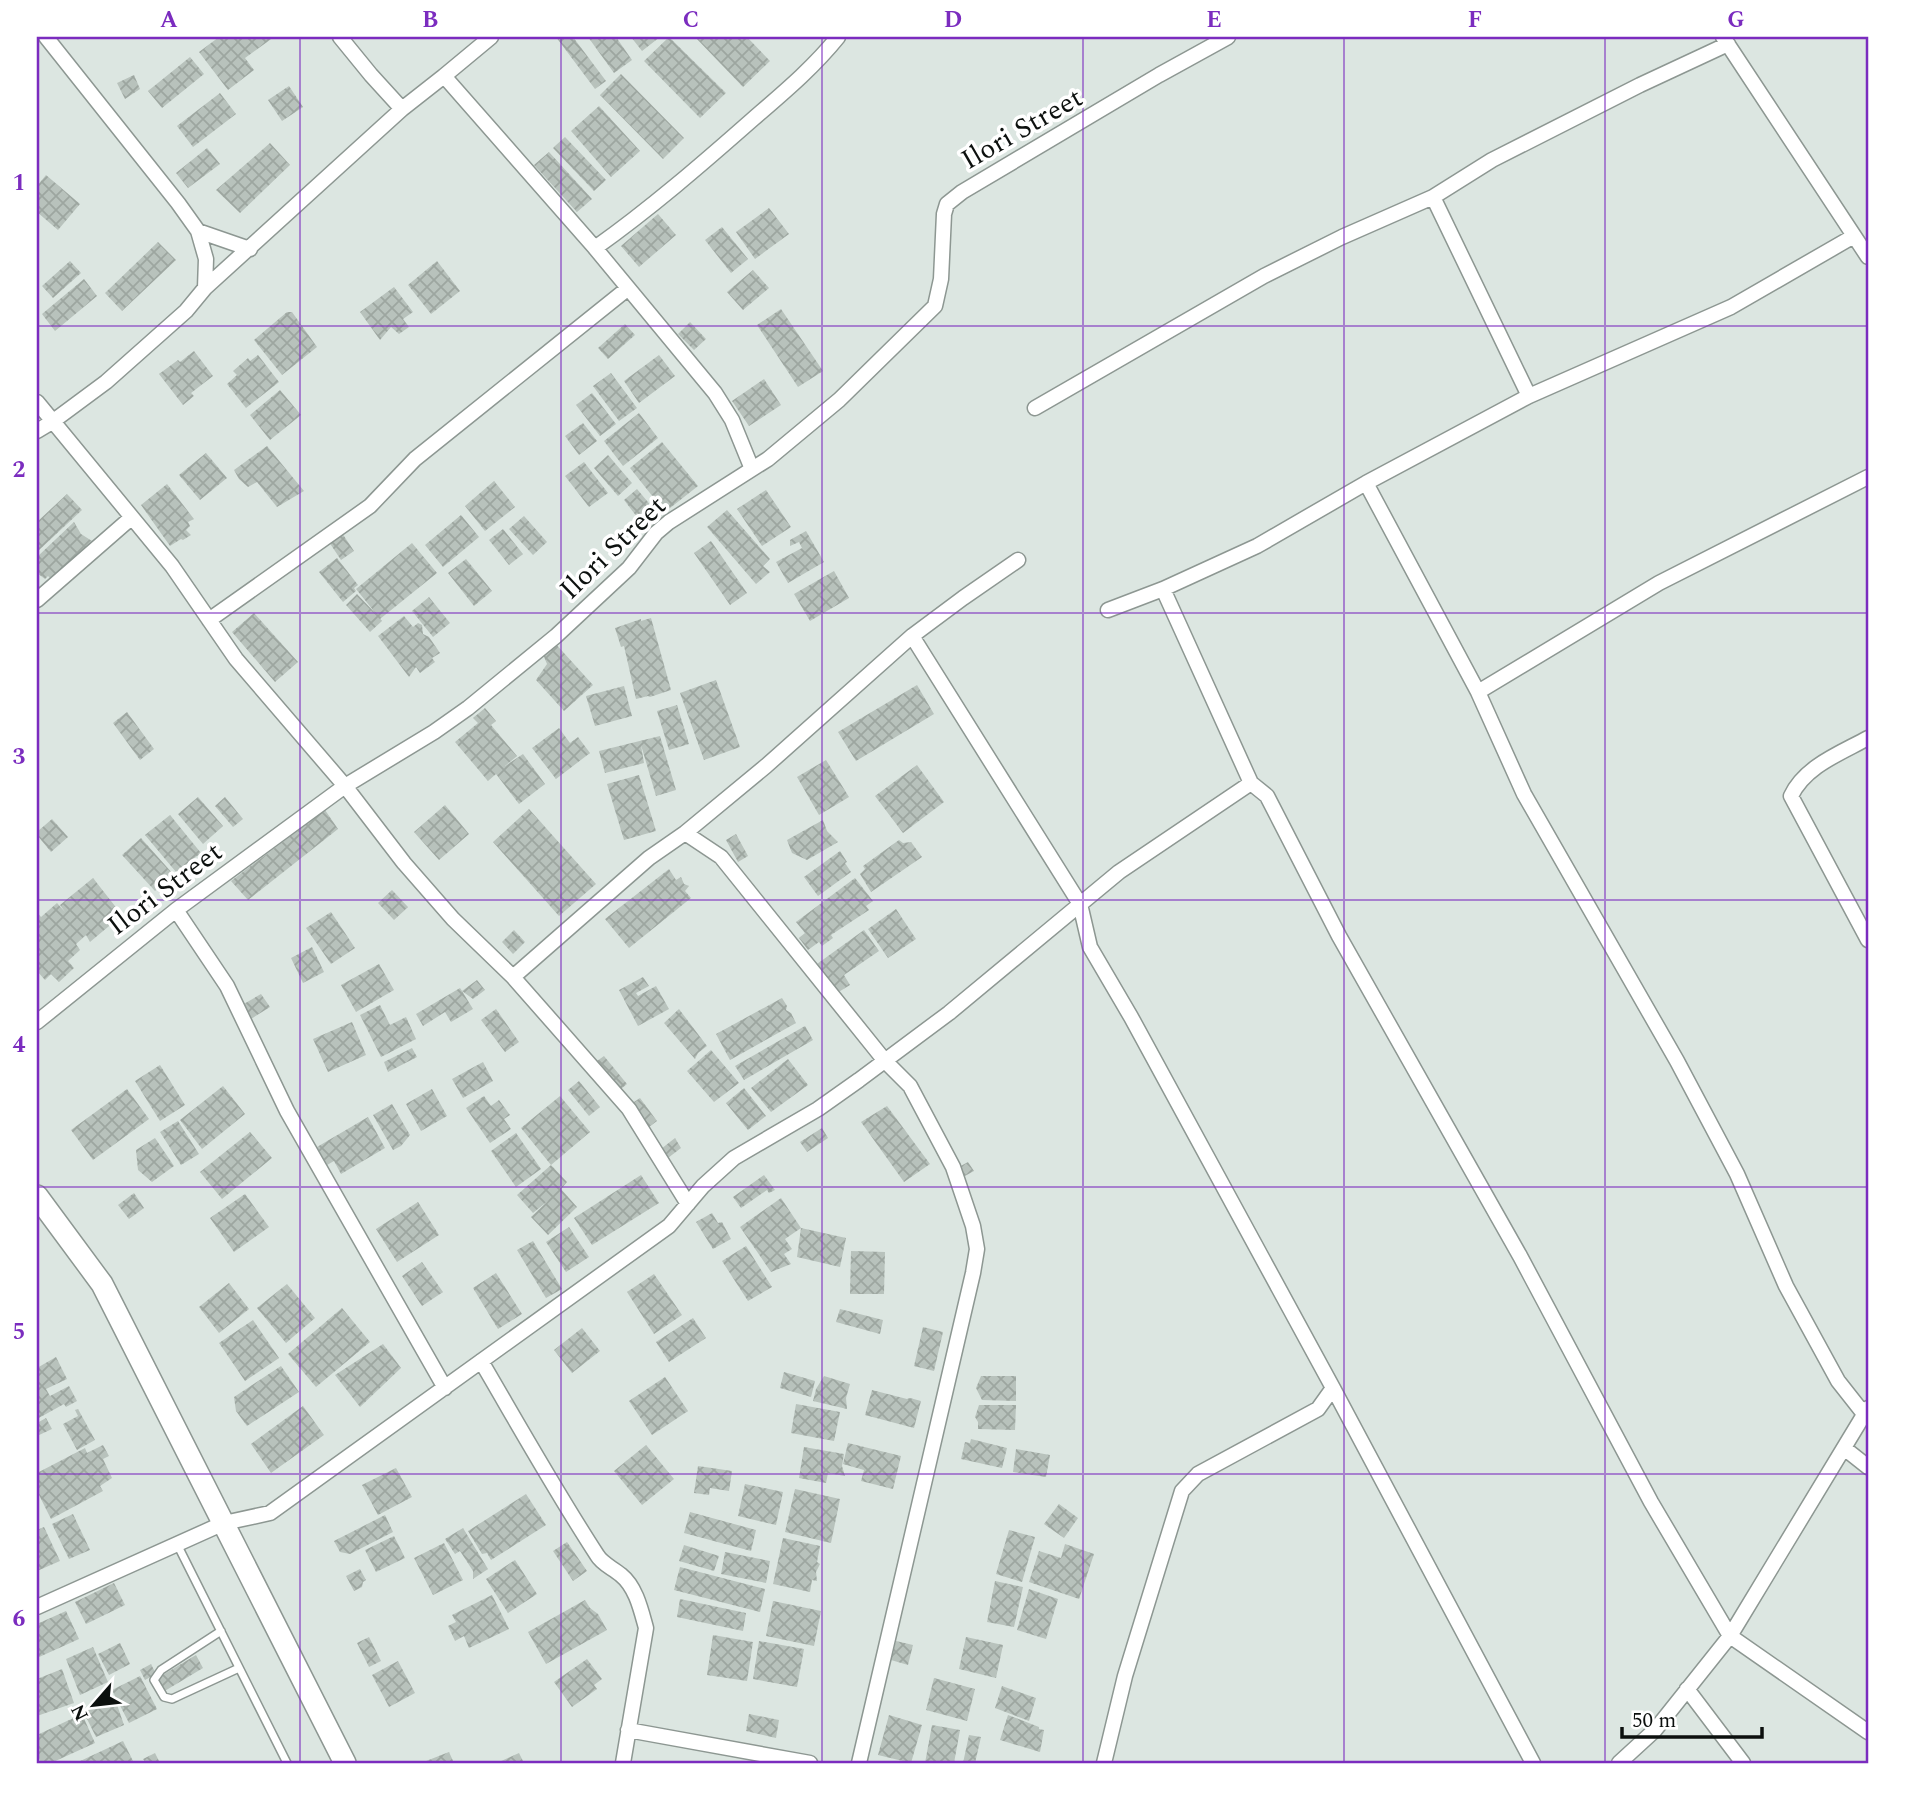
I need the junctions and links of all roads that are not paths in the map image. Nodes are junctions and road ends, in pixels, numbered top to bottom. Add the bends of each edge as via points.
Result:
1 (46, 37) edge
2 (340, 37) edge
3 (491, 37) edge
4 (838, 37) edge
5 (1228, 37) edge
6 (1726, 41) edge
7 (444, 76) junction
8 (402, 109) junction
9 (1433, 197) junction
10 (198, 231) junction
11 (1854, 236) junction
12 (595, 248) junction
13 (250, 249) junction
14 (1868, 257) edge
15 (205, 288) junction
16 (627, 289) junction
17 (1529, 396) junction
18 (37, 401) edge
19 (1035, 408) dead end
20 (52, 422) junction
21 (37, 431) edge
22 (752, 469) junction
23 (1868, 477) edge
24 (1366, 483) junction
25 (131, 518) junction
26 (1018, 560) dead end
27 (1163, 589) junction
28 (37, 600) edge
29 (1108, 610) dead end
30 (209, 620) junction
31 (912, 636) junction
32 (1478, 692) junction
33 (1868, 737) edge
34 (1251, 783) junction
35 (345, 786) junction
36 (685, 833) junction
37 (1080, 904) junction
38 (176, 910) junction
39 (1868, 940) edge
40 (513, 977) junction
41 (37, 1022) edge
42 (885, 1061) junction
43 (37, 1196) edge
44 (688, 1204) junction
45 (481, 1361) junction
46 (445, 1388) junction
47 (1333, 1388) junction
48 (1318, 1409) junction
49 (1867, 1411) edge
50 (1349, 1417) junction
51 (1844, 1448) junction
52 (1868, 1467) edge
53 (224, 1523) junction
54 (177, 1544) junction
55 (37, 1607) edge
56 (221, 1631) junction
57 (1730, 1636) junction
58 (239, 1668) junction
59 (1687, 1689) junction
60 (628, 1730) junction
61 (1868, 1732) edge
62 (287, 1763) edge
63 (345, 1763) edge
64 (623, 1763) edge
65 (810, 1763) edge
66 (861, 1763) edge
67 (1104, 1763) edge
68 (1533, 1763) edge
69 (1619, 1763) edge
70 (1743, 1763) edge

1 - 10 street
2 - 8 street
3 - 7 street
4 - 12 street via 818,61 723,146
5 - 22 street, Ilori Street via 947,204 935,306 839,400
6 - 9 street via 1492,160
6 - 11 street
7 - 8 street
7 - 12 street
8 - 13 street
9 - 17 street
9 - 19 street via 1264,276
10 - 13 street
10 - 15 street via 206,259
11 - 14 street
11 - 17 street via 1731,307
12 - 16 street
13 - 15 street
15 - 20 street via 124,367
16 - 22 street via 716,393
16 - 30 street via 415,459 370,506
17 - 24 street
18 - 20 street
20 - 21 street
20 - 25 street
22 - 35 street, Ilori Street via 662,528 629,568 556,636 468,708
23 - 32 street via 1659,583
24 - 27 street via 1257,546
24 - 32 street
25 - 28 street
25 - 30 street
26 - 31 street
27 - 29 street
27 - 34 street
30 - 35 street via 250,677
31 - 36 street
31 - 37 street
32 - 49 street via 1524,794 1737,1174 1786,1286 1838,1381
33 - 39 street via 1807,773 1791,796
34 - 37 street via 1119,872
34 - 57 street via 1267,796 1339,936 1520,1256 1651,1502
35 - 38 street, Ilori Street
35 - 40 street via 436,900
36 - 40 street via 649,858
36 - 42 street via 721,857
37 - 42 street
37 - 47 street via 1090,947
38 - 41 street, Ilori Street
38 - 46 street via 227,986 287,1111
40 - 44 street via 629,1110
42 - 44 street via 818,1109 734,1158
42 - 66 street via 910,1086 953,1167 976,1249
43 - 53 main road via 102,1284
44 - 45 street via 669,1226
45 - 46 street
45 - 60 street via 599,1559 624,1577 634,1594 646,1628
46 - 53 street via 270,1513
47 - 48 street
47 - 50 street
48 - 50 street
48 - 67 street via 1198,1474 1182,1491 1125,1676
49 - 51 street
50 - 68 street
51 - 52 street
51 - 57 street
53 - 54 street
53 - 63 main road
54 - 55 street
54 - 56 lane
56 - 58 lane
56 - 58 lane via 160,1670 155,1680 164,1697 172,1699
57 - 59 street
57 - 61 street
58 - 62 lane
59 - 69 street via 1655,1730
59 - 70 street
60 - 64 street
60 - 65 street

